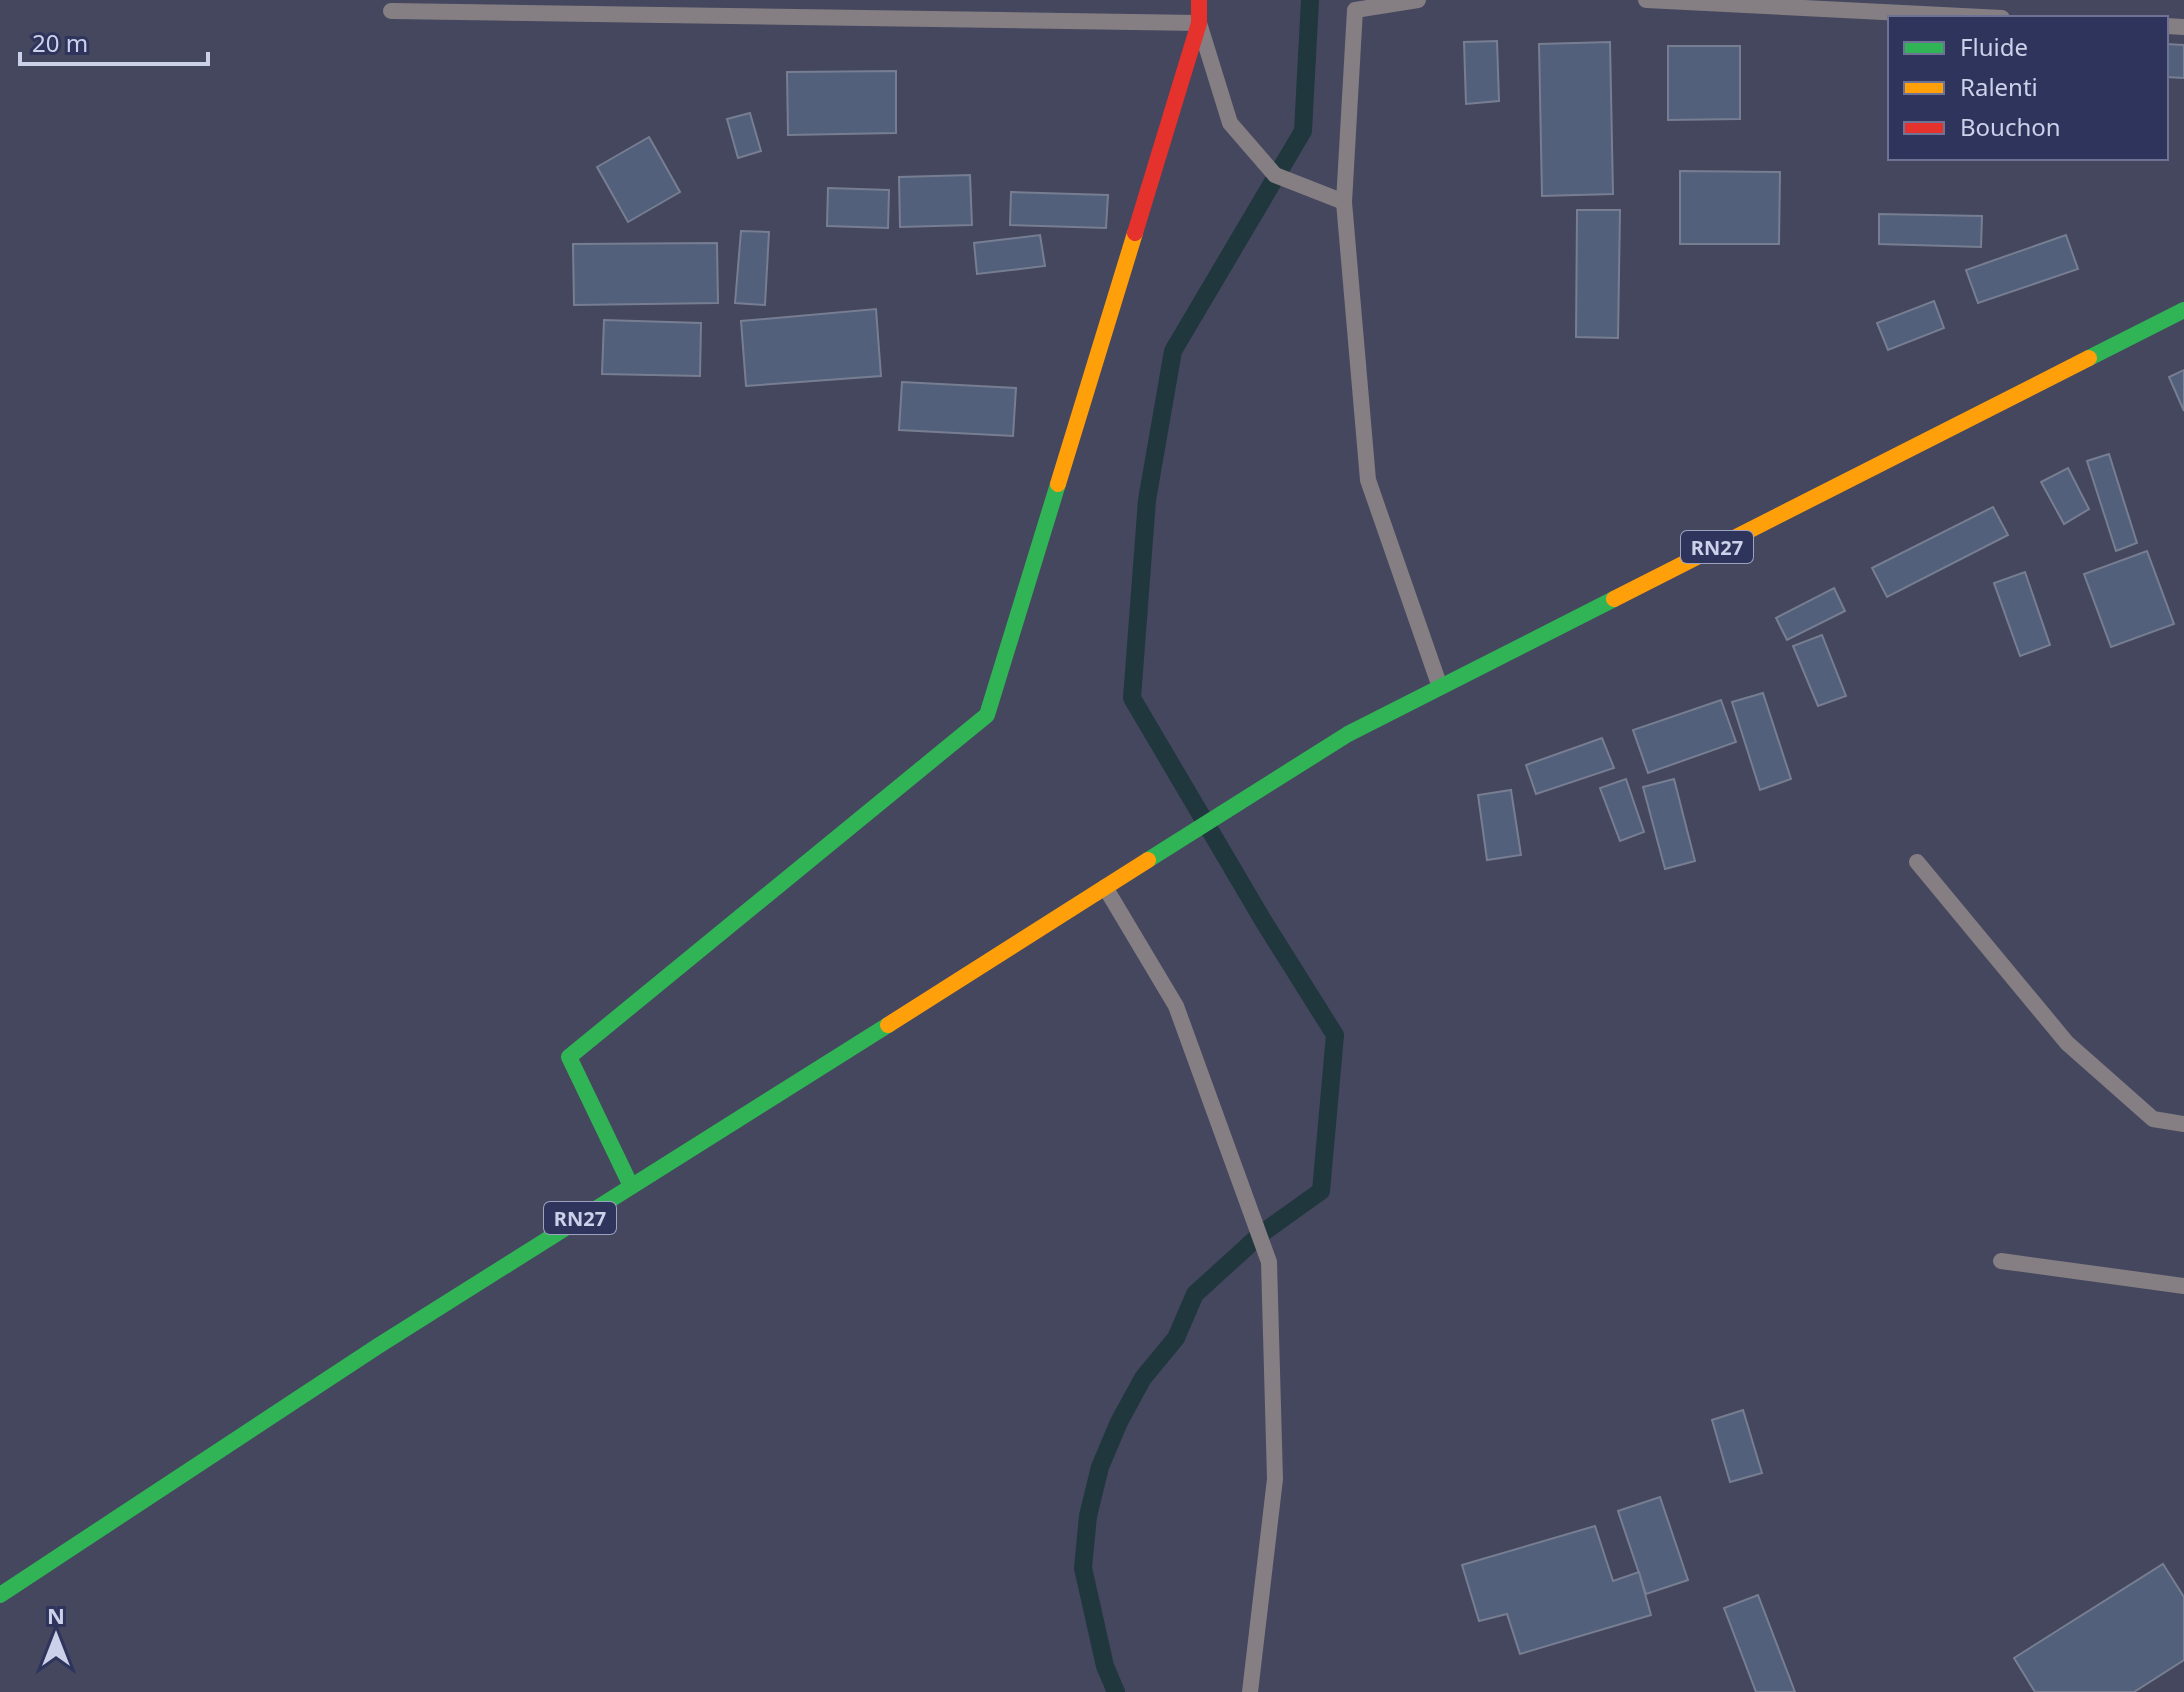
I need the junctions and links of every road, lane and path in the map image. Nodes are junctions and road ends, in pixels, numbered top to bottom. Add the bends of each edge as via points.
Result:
1 (1199, 0) edge
2 (1418, 0) edge
3 (1646, 0) edge
4 (391, 11) dead end
5 (1962, 16) edge
6 (1199, 23) junction
7 (1344, 202) junction
8 (2184, 310) edge
9 (1440, 687) junction
10 (1917, 862) dead end
11 (1105, 887) junction
12 (2184, 1124) edge
13 (631, 1186) junction
14 (2001, 1261) dead end
15 (2184, 1286) edge
16 (0, 1595) edge
17 (1250, 1692) edge

1 - 6 main road
2 - 7 street via 1355,10
3 - 5 street
4 - 6 street
6 - 7 street via 1230,123 1275,175
6 - 13 main road via 987,715 569,1057
7 - 9 street via 1368,480
8 - 9 main road, RN27
9 - 11 main road, RN27 via 1348,734
10 - 12 street via 2067,1043 2153,1119
11 - 13 main road, RN27
11 - 17 street via 1176,1006 1269,1262 1275,1479
13 - 16 main road, RN27
14 - 15 street

